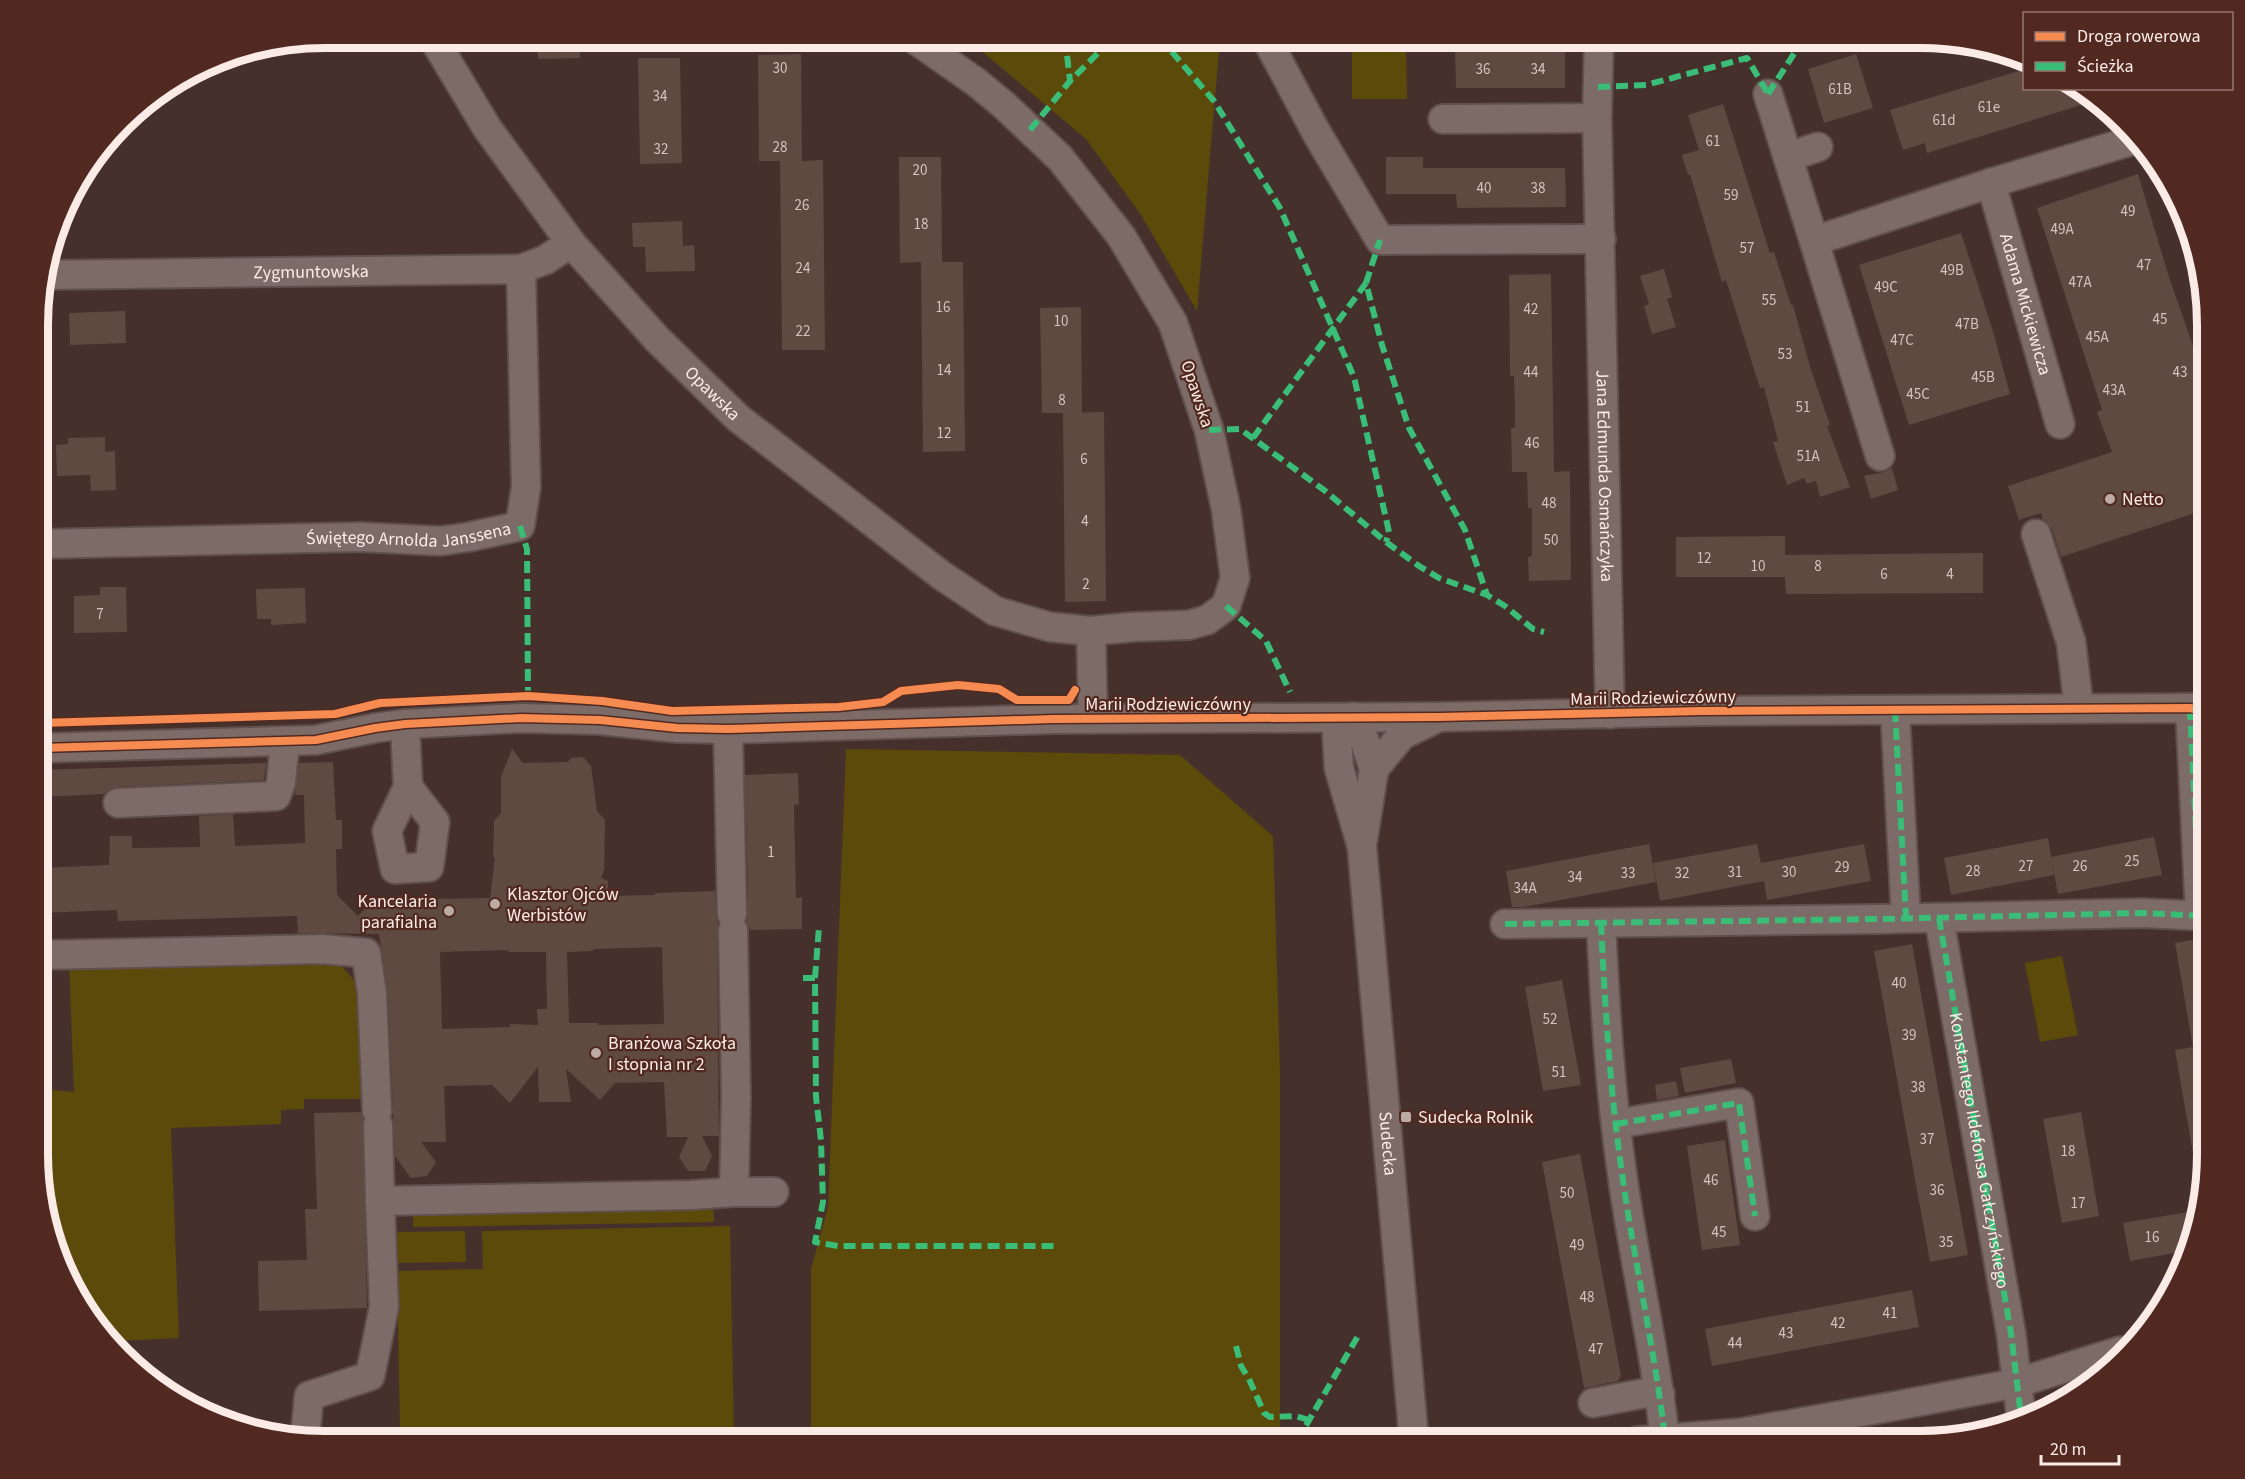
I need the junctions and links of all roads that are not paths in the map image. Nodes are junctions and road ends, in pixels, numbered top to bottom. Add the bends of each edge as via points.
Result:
1 (440, 48) edge
2 (927, 48) edge
3 (1271, 48) edge
4 (1599, 48) edge
5 (1768, 94) dead end
6 (1597, 118) junction
7 (1443, 119) dead end
8 (2128, 142) edge
9 (1818, 147) dead end
10 (1788, 157) junction
11 (1991, 183) junction
12 (1601, 239) junction
13 (1814, 241) junction
14 (571, 243) junction
15 (521, 270) junction
16 (52, 275) edge
17 (2060, 424) dead end
18 (1880, 456) dead end
19 (2036, 534) dead end
20 (48, 544) edge
21 (1091, 631) junction
22 (2197, 707) edge
23 (2079, 708) junction
24 (1895, 710) junction
25 (1610, 714) junction
26 (1439, 717) junction
27 (1344, 718) junction
28 (1093, 719) junction
29 (405, 724) junction
30 (728, 729) junction
31 (285, 741) junction
32 (48, 748) edge
33 (1374, 769) junction
34 (408, 787) dead end
35 (118, 803) dead end
36 (1362, 847) junction
37 (2197, 915) edge
38 (1906, 918) junction
39 (1939, 918) junction
40 (1601, 923) junction
41 (1505, 924) dead end
42 (48, 956) edge
43 (1616, 1124) junction
44 (734, 1192) junction
45 (774, 1192) dead end
46 (380, 1201) junction
47 (1755, 1216) dead end
48 (2112, 1353) edge
49 (2017, 1383) junction
50 (1660, 1394) junction
51 (1593, 1403) dead end
52 (2021, 1412) edge
53 (306, 1430) edge
54 (1412, 1431) edge
55 (1649, 1431) edge
56 (1751, 1431) edge

1 - 14 street, Opawska via 487,128
2 - 21 street, Opawska via 984,88 1060,158 1121,236 1175,329 1209,430 1226,508 1234,578 1226,606 1207,620 1189,625
3 - 12 street via 1380,240
4 - 6 street, Jana Edmunda Osmańczyka
5 - 10 street
6 - 7 street
6 - 12 street, Jana Edmunda Osmańczyka
8 - 11 street
9 - 10 street
10 - 13 street
11 - 13 street
11 - 17 street, Adama Mickiewicza
12 - 25 street, Jana Edmunda Osmańczyka
13 - 18 street
14 - 15 street, Zygmuntowska
14 - 21 street, Opawska via 657,339 738,418 941,576 995,611 1050,627
15 - 16 street, Zygmuntowska
15 - 20 street, Świętego Arnolda Janssena via 526,487 520,526 441,540 360,537
19 - 23 street via 2071,642
21 - 28 street
22 - 23 street, Marii Rodziewiczówny
23 - 24 street, Marii Rodziewiczówny
24 - 25 street, Marii Rodziewiczówny
24 - 38 street
25 - 26 street, Marii Rodziewiczówny
26 - 27 street, Marii Rodziewiczówny
26 - 33 street via 1402,735
27 - 28 street, Marii Rodziewiczówny
27 - 33 street, Sudecka via 1364,739
27 - 36 street, Sudecka via 1339,768
28 - 30 street, Marii Rodziewiczówny
29 - 30 street, Marii Rodziewiczówny via 528,718
29 - 31 street, Marii Rodziewiczówny via 316,740
29 - 34 street
30 - 44 street via 736,1097
31 - 32 street, Marii Rodziewiczówny
31 - 35 street via 276,796
33 - 36 street, Sudecka
36 - 54 street, Sudecka
37 - 39 street
38 - 39 street
38 - 40 street
39 - 49 street, Konstantego Ildefonsa Gałczyńskiego
40 - 41 street
40 - 43 street
42 - 46 street via 322,949 366,953 372,993
43 - 47 street via 1739,1103
43 - 50 street
44 - 45 street
44 - 46 street
46 - 53 street via 384,1307 370,1376 309,1396
48 - 49 street
49 - 52 street, Konstantego Ildefonsa Gałczyńskiego
49 - 56 street
50 - 51 street via 1651,1392
50 - 55 street

